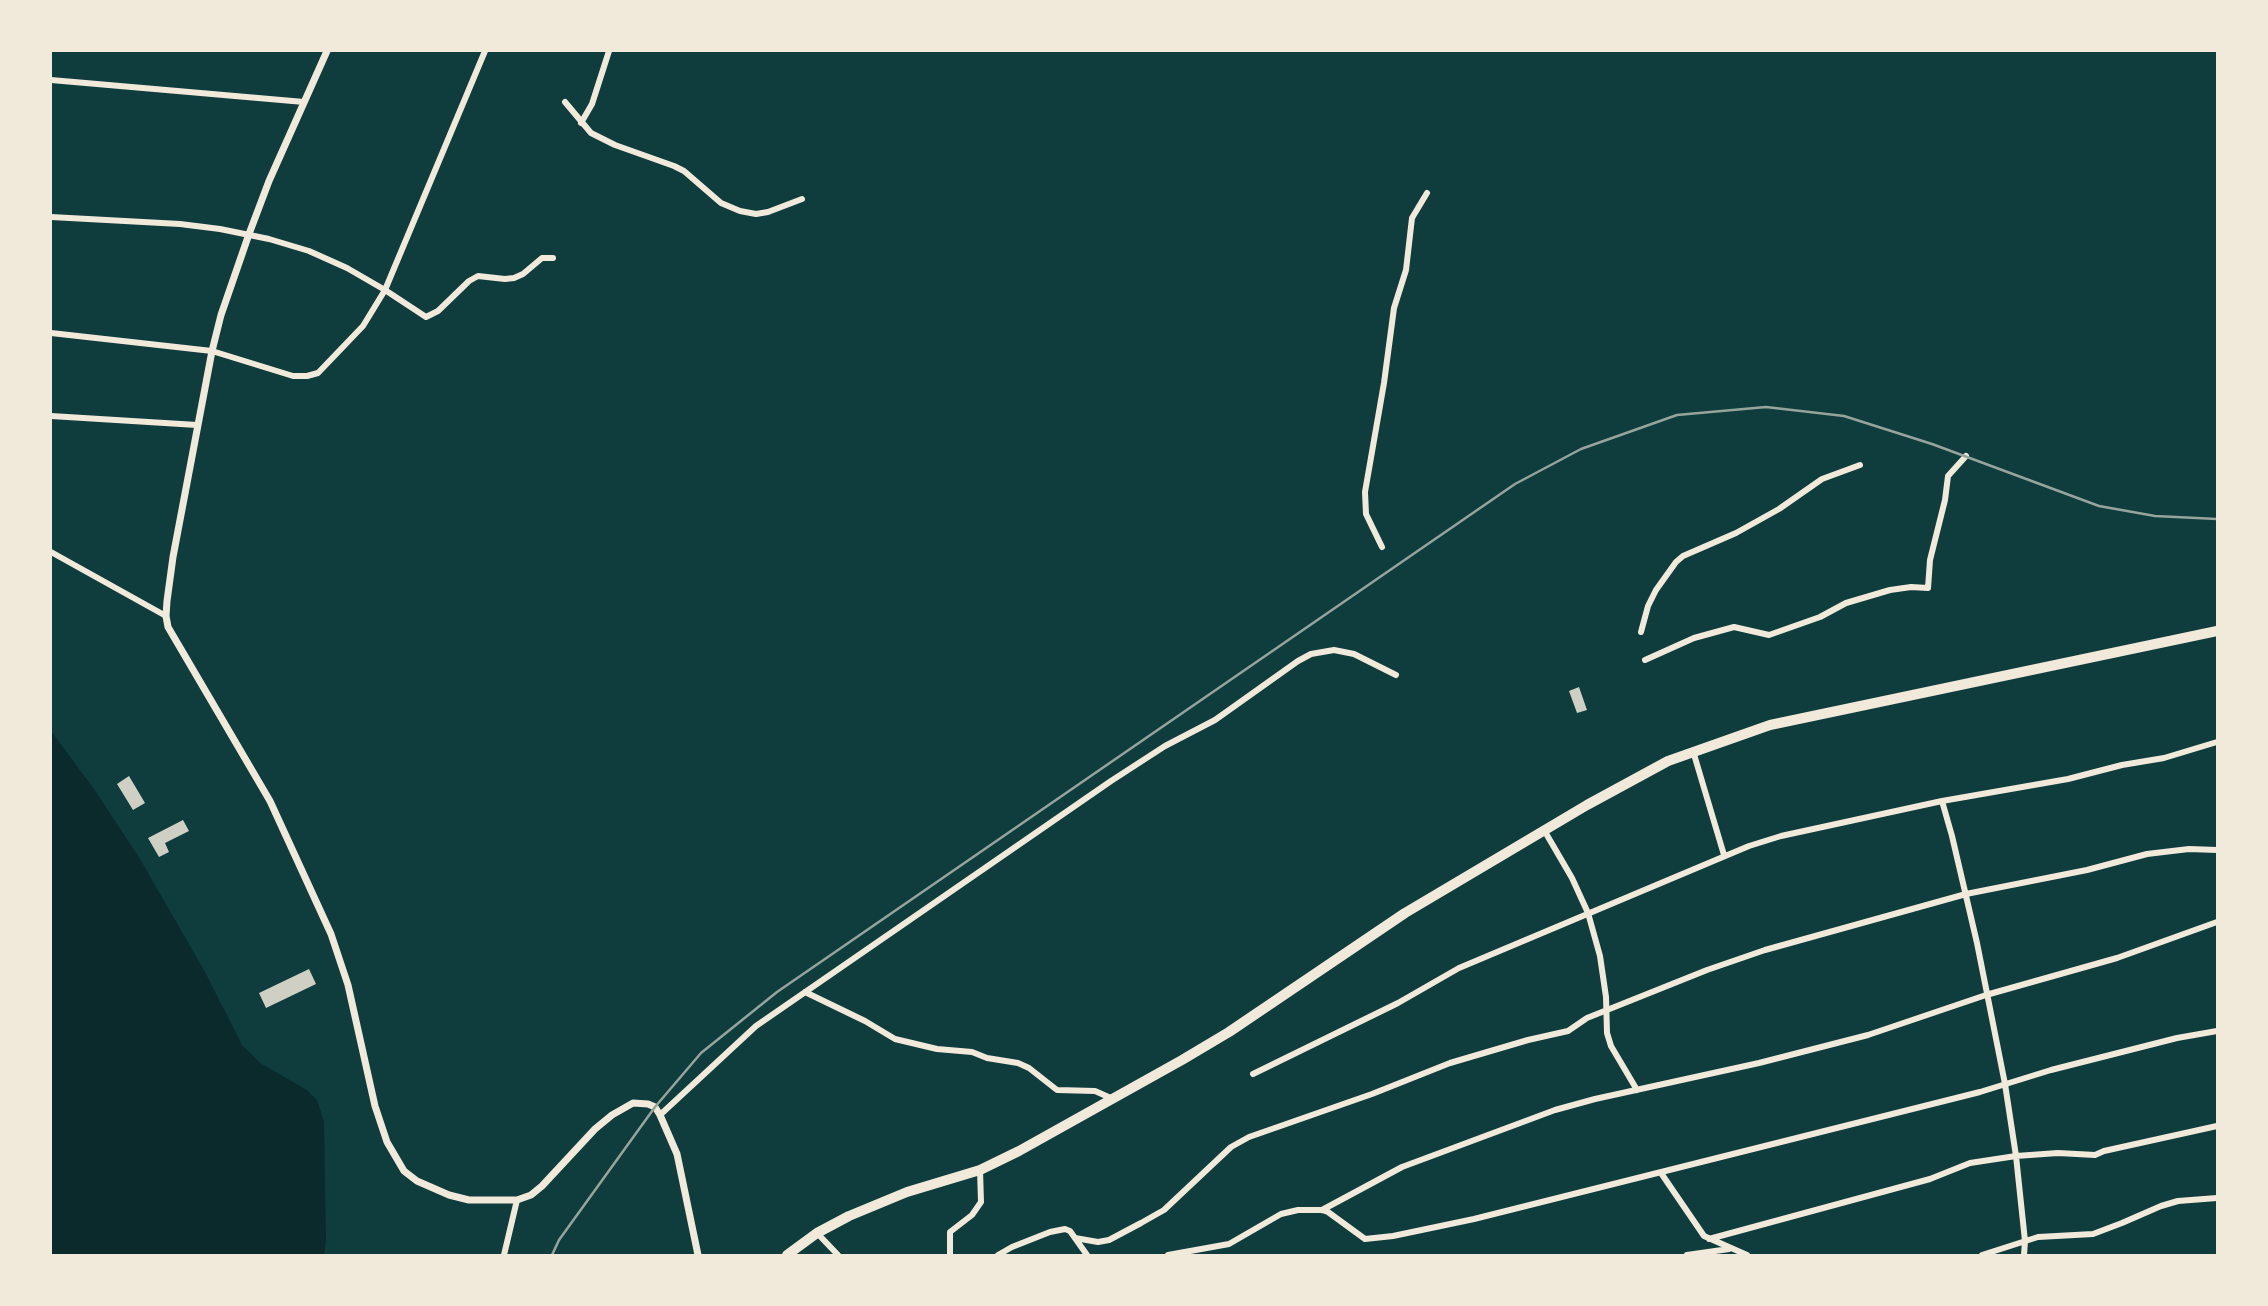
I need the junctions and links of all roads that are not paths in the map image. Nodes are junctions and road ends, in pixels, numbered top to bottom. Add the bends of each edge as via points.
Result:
1 (327, 51) edge
2 (485, 51) edge
3 (609, 51) edge
4 (51, 80) edge
5 (304, 102) junction
6 (565, 102) dead end
7 (582, 123) junction
8 (1427, 193) dead end
9 (802, 199) dead end
10 (51, 217) edge
11 (249, 234) junction
12 (553, 258) dead end
13 (385, 290) junction
14 (51, 333) edge
15 (212, 351) junction
16 (51, 416) edge
17 (197, 425) junction
18 (1966, 456) dead end
19 (1860, 465) dead end
20 (1382, 547) dead end
21 (51, 552) edge
22 (166, 616) junction
23 (2217, 631) edge
24 (1641, 632) dead end
25 (1645, 660) dead end
26 (1396, 675) dead end
27 (2217, 742) edge
28 (1693, 751) junction
29 (1942, 802) junction
30 (1544, 830) junction
31 (2217, 850) edge
32 (1724, 855) junction
33 (1966, 894) junction
34 (1588, 913) junction
35 (2217, 922) edge
36 (805, 992) junction
37 (1986, 995) junction
38 (1607, 1011) junction
39 (2217, 1031) edge
40 (1252, 1074) dead end
41 (2005, 1084) junction
42 (1637, 1090) junction
43 (1113, 1099) junction
44 (660, 1115) junction
45 (2217, 1126) edge
46 (2016, 1156) junction
47 (980, 1170) junction
48 (1661, 1173) junction
49 (2217, 1198) edge
50 (517, 1200) junction
51 (1322, 1210) junction
52 (817, 1233) junction
53 (1075, 1238) junction
54 (1709, 1239) junction
55 (2025, 1241) junction
56 (1731, 1249) junction
57 (504, 1255) edge
58 (698, 1255) edge
59 (787, 1255) edge
60 (838, 1255) edge
61 (950, 1255) edge
62 (998, 1255) edge
63 (1087, 1255) edge
64 (1168, 1255) edge
65 (1687, 1255) edge
66 (1747, 1255) edge
67 (1982, 1255) edge
68 (2024, 1255) edge

1 - 5 street
2 - 13 street
3 - 7 street
4 - 5 street
5 - 11 street
6 - 7 street
7 - 9 street via 615,145 684,171 721,203 740,211 756,215
8 - 20 street via 1410,222 1406,270 1394,308 1365,492 1366,514
10 - 11 street via 180,224
11 - 13 street via 309,251
11 - 15 street
12 - 13 street via 542,258 514,278 478,276 432,316 421,315
13 - 15 street via 363,326 318,373 293,376
14 - 15 street
15 - 17 street
16 - 17 street
17 - 22 street
18 - 25 street via 1948,477 1928,588 1891,590 1846,603 1769,635 1734,627
19 - 24 street via 1822,479 1736,533 1683,556 1647,606
21 - 22 street
22 - 50 street via 270,801 331,934 348,985 375,1106 404,1171 449,1195 469,1200
23 - 28 main road via 1770,724
26 - 36 street via 1354,654 1325,650 1311,654 1214,720 1111,781
27 - 29 street via 2068,779
28 - 30 main road
28 - 32 street
29 - 32 street via 1781,836
29 - 33 street
30 - 34 street
30 - 43 main road via 1405,913 1229,1032
31 - 33 street via 2147,854
32 - 34 street
33 - 37 street
33 - 38 street via 1765,950
34 - 38 street via 1600,956
34 - 40 street via 1459,968
35 - 37 street via 2118,958
36 - 43 street via 906,1043 1018,1063 1057,1090 1095,1091
36 - 44 street via 739,1040
37 - 41 street
37 - 42 street via 1868,1035
38 - 42 street via 1611,1046
38 - 53 street via 1568,1031 1450,1063 1249,1136 1231,1147 1164,1210 1119,1236 1098,1242
39 - 41 street
41 - 46 street
41 - 48 street
42 - 51 street via 1555,1110 1440,1152 1392,1171
43 - 47 main road
44 - 50 street via 648,1104 624,1106 542,1186
44 - 58 street via 677,1154
45 - 46 street via 2095,1155
46 - 54 street via 1970,1163 1930,1179
46 - 55 street
47 - 52 main road via 908,1192
47 - 61 street via 981,1202 950,1232
48 - 51 street via 1474,1219 1366,1239
48 - 54 street
49 - 55 street via 2178,1201 2093,1234
50 - 57 street
51 - 64 street via 1281,1214 1229,1244
52 - 59 main road
52 - 60 street
53 - 62 street via 1070,1231 1058,1229
53 - 63 street
54 - 56 street
55 - 67 street
55 - 68 street
56 - 65 street
56 - 66 street

